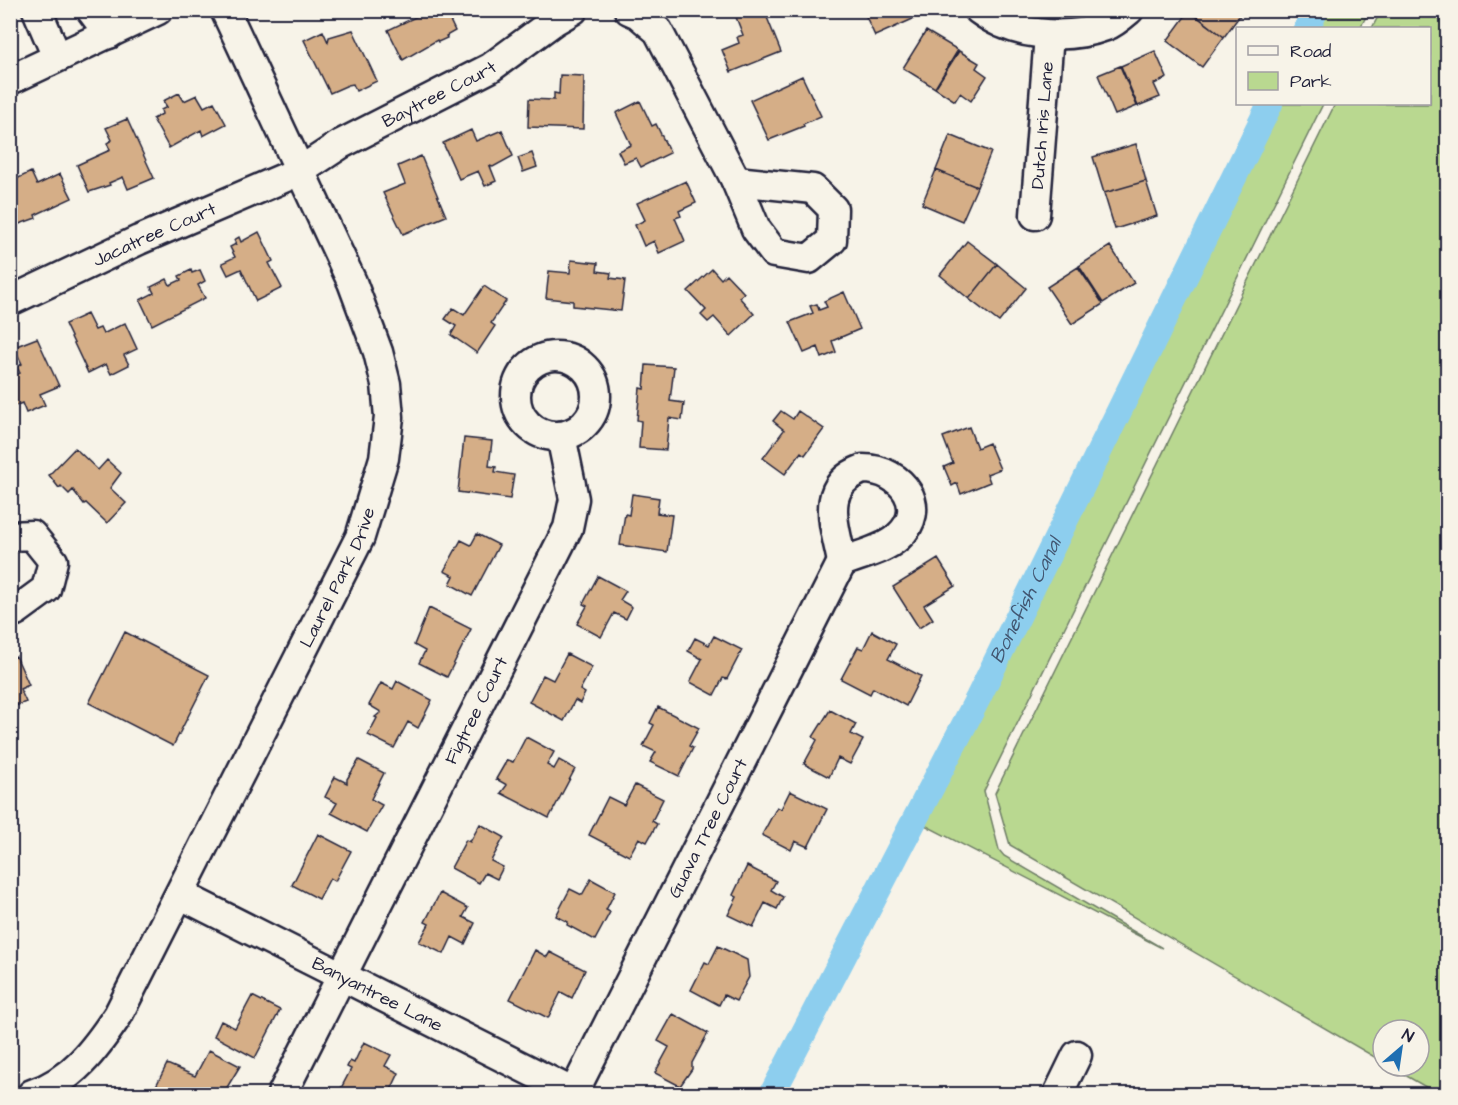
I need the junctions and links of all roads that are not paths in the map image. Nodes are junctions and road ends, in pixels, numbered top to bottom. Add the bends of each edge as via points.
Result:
1 (37, 10) edge
2 (91, 10) edge
3 (158, 10) edge
4 (225, 10) edge
5 (573, 10) edge
6 (629, 10) edge
7 (979, 10) edge
8 (1129, 10) edge
9 (109, 34) junction
10 (1049, 35) junction
11 (57, 57) junction
12 (10, 80) edge
13 (300, 171) junction
14 (736, 181) dead end
15 (1035, 215) dead end
16 (10, 301) edge
17 (561, 436) dead end
18 (10, 536) edge
19 (842, 562) dead end
20 (10, 610) edge
21 (181, 895) junction
22 (342, 977) junction
23 (1077, 1055) dead end
24 (574, 1094) edge
25 (32, 1095) edge
26 (282, 1095) edge
27 (1058, 1095) edge

1 - 11 street
2 - 9 street
3 - 9 street
4 - 13 street, Laurel Park Drive
5 - 13 street, Baytree Court via 490,68 341,144
6 - 14 street via 658,31
7 - 10 street via 1019,30
8 - 10 street via 1107,26
9 - 11 street
10 - 15 street, Dutch Iris Lane
11 - 12 street
13 - 16 street, Jacatree Court
13 - 21 street, Laurel Park Drive via 352,282 378,352 389,417 384,458 360,537
17 - 22 street, Figtree Court via 574,499 568,528
18 - 20 street via 32,535 53,561 46,589 16,611
19 - 24 street, Guava Tree Court
21 - 22 street, Banyantree Lane
21 - 25 street, Laurel Park Drive via 96,1049 74,1071
22 - 24 street, Banyantree Lane
22 - 26 street, Figtree Court
23 - 27 street

